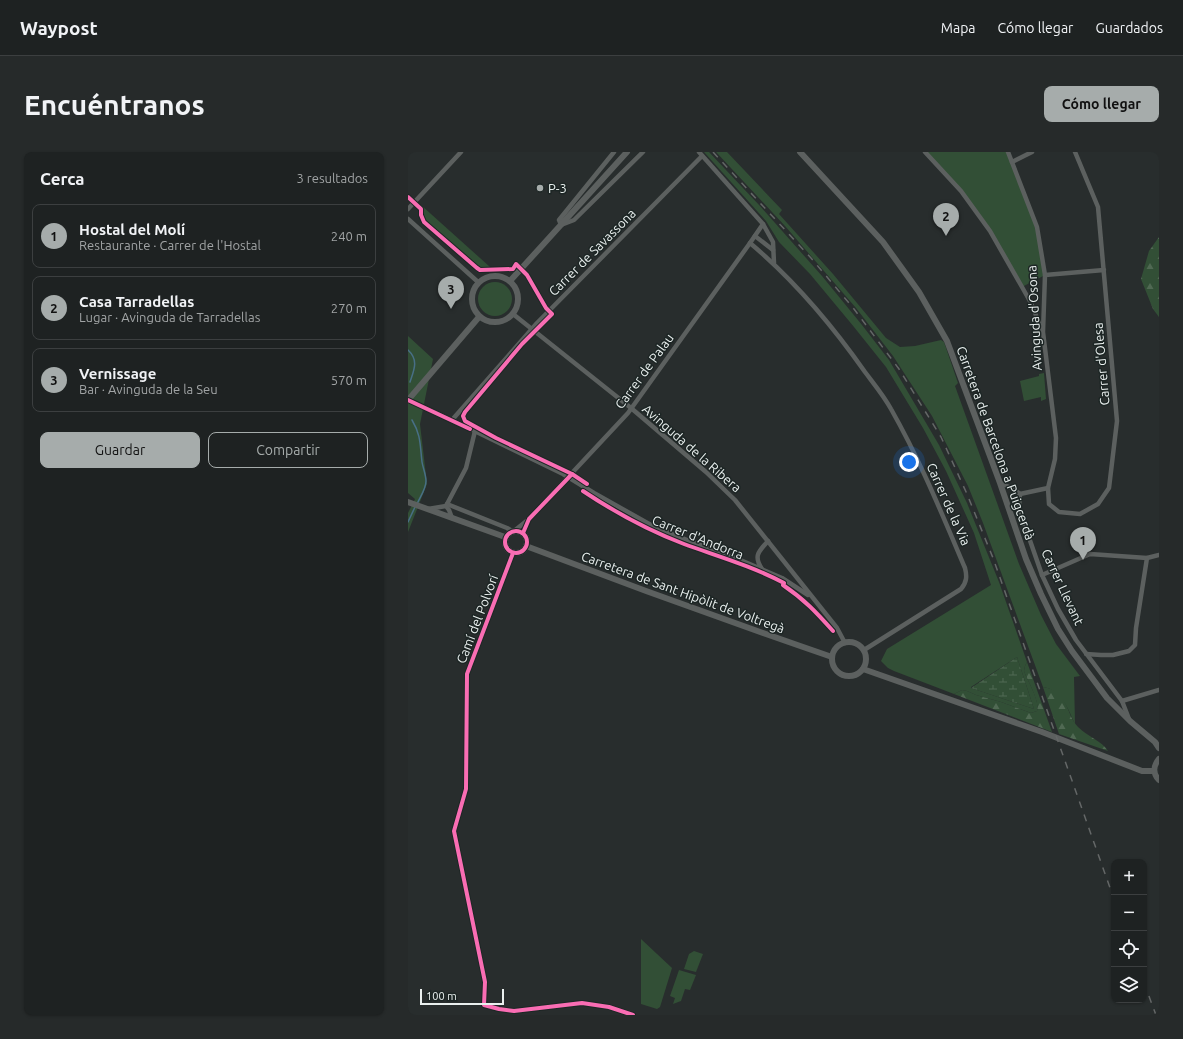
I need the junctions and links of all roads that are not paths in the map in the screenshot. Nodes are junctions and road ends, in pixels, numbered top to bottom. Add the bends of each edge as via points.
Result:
1 (461, 152) edge
2 (614, 152) edge
3 (627, 152) edge
4 (643, 152) edge
5 (800, 152) edge
6 (925, 152) edge
7 (1008, 152) edge
8 (1032, 152) edge
9 (1075, 152) edge
10 (700, 154) edge
11 (1012, 162) junction
12 (408, 209) edge
13 (408, 220) edge
14 (763, 224) junction
15 (561, 226) junction
16 (755, 236) junction
17 (750, 243) junction
18 (773, 250) junction
19 (774, 263) junction
20 (1104, 270) junction
21 (1045, 275) junction
22 (510, 281) junction
23 (478, 282) junction
24 (513, 314) junction
25 (479, 317) junction
26 (531, 329) junction
27 (1043, 332) junction
28 (408, 400) edge
29 (631, 408) junction
30 (452, 420) junction
31 (475, 432) junction
32 (568, 477) junction
33 (1000, 483) junction
34 (1048, 488) junction
35 (1020, 494) junction
36 (408, 502) edge
37 (446, 505) junction
38 (425, 509) junction
39 (452, 518) junction
40 (529, 519) junction
41 (513, 531) junction
42 (523, 533) junction
43 (505, 537) junction
44 (768, 541) junction
45 (526, 546) junction
46 (513, 553) junction
47 (1159, 555) edge
48 (1147, 558) junction
49 (762, 569) junction
50 (1042, 575) junction
51 (813, 599) junction
52 (845, 643) junction
53 (864, 650) junction
54 (1086, 654) junction
55 (832, 656) junction
56 (863, 669) junction
57 (1159, 690) edge
58 (1122, 701) junction
59 (1130, 721) junction
60 (1159, 748) edge
61 (1159, 760) edge
62 (1154, 771) junction
63 (1159, 780) edge
64 (466, 789) dead end

1 - 12 street
2 - 15 street via 559,220
3 - 15 street
4 - 15 street via 574,220
5 - 33 street, Carretera de Barcelona a Puigcerdà via 883,242 919,292 947,341
6 - 27 street via 961,191 990,231 1031,303
7 - 11 street, Avinguda d'Osona
8 - 11 street
9 - 20 street, Carrer d'Olesa via 1098,207
10 - 14 street
10 - 26 street, Carrer de Savassona
11 - 21 street, Avinguda d'Osona via 1037,228
13 - 23 street
14 - 16 street, Carrer de Palau
14 - 18 street via 773,242
15 - 22 street
16 - 17 street, Carrer de Palau
16 - 18 street
17 - 19 street, Carrer de la Via
17 - 29 street, Carrer de Palau
18 - 19 street
19 - 53 street, Carrer de la Via via 848,348 890,408 921,466 967,576 961,589
20 - 21 street
20 - 34 street, Carrer d'Olesa via 1117,421 1109,488 1098,504 1080,514 1059,512 1050,504
21 - 27 street, Avinguda d'Osona
22 - 23 street via 493,275
22 - 24 street via 516,289 518,298
23 - 25 street via 471,297 474,311
24 - 25 street via 496,323
24 - 26 street, Avinguda de la Ribera
25 - 28 street
26 - 29 street, Avinguda de la Ribera
26 - 30 street, Carrer de Savassona
27 - 34 street, Avinguda d'Osona via 1056,438 1055,459
28 - 30 street, Carrer d'Andorra
29 - 32 street, Carrer de Palau
29 - 44 street, Avinguda de la Ribera via 718,483
30 - 31 street, Carrer d'Andorra
31 - 32 street, Carrer d'Andorra
31 - 37 street via 466,468
32 - 40 street, Carrer de Palau
32 - 49 street, Carrer d'Andorra via 651,525
33 - 35 street via 1008,485
33 - 59 street, Carretera de Barcelona a Puigcerdà via 1026,559 1058,629 1107,698
34 - 35 street
35 - 50 street, Carrer Llevant via 1019,507
36 - 38 street
37 - 38 street
37 - 39 street
37 - 41 street
38 - 39 street
39 - 43 street
40 - 41 street, Carrer de Palau
40 - 42 street, Carrer de Palau
41 - 42 street
41 - 43 street
42 - 45 street
43 - 46 street via 506,549
44 - 49 street, Carrer d'Andorra via 758,554 758,563
44 - 51 street, Avinguda de la Ribera
45 - 46 street via 521,552
45 - 55 street, Carretera de Sant Hipòlit de Voltregà
46 - 64 street, Camí del Polvorí via 468,674
47 - 48 street
48 - 50 street via 1090,554
48 - 54 street via 1135,645 1130,651 1113,655
49 - 51 street, Carrer d'Andorra via 782,578
50 - 54 street, Carrer Llevant via 1065,623
51 - 52 street, Avinguda de la Ribera via 837,628
52 - 53 street via 858,644
52 - 55 street via 837,648
53 - 56 street via 867,658
54 - 58 street, Carrer Llevant
55 - 56 street via 834,668 843,675 854,676
56 - 62 street via 1042,732 1142,771
57 - 58 street
58 - 59 street, Carrer Llevant
59 - 60 street, Carretera de Barcelona a Puigcerdà
61 - 62 street
62 - 63 street

